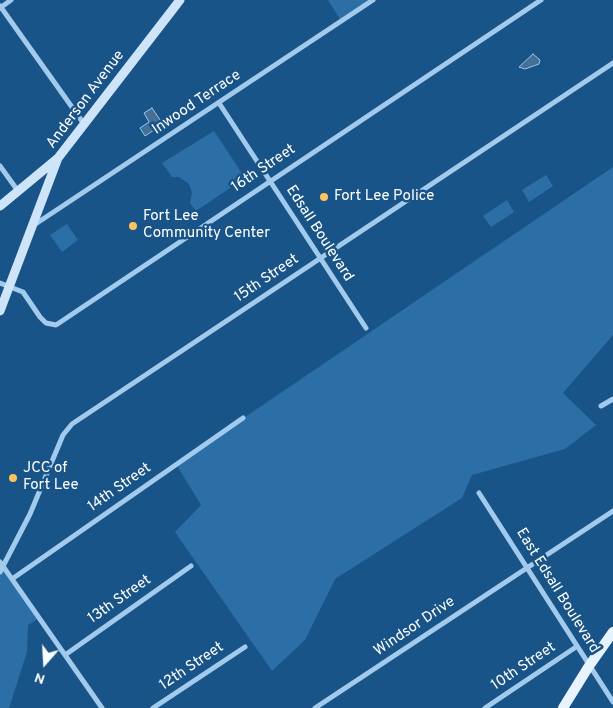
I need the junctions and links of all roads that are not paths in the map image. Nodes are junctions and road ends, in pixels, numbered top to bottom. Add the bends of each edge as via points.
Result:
1 (12, 0) edge
2 (179, 0) edge
3 (373, 0) edge
4 (541, 0) edge
5 (0, 7) edge
6 (613, 63) edge
7 (219, 103) junction
8 (85, 124) junction
9 (58, 158) junction
10 (0, 166) edge
11 (270, 180) junction
12 (18, 191) junction
13 (0, 206) edge
14 (33, 225) junction
15 (321, 258) junction
16 (0, 283) edge
17 (10, 287) junction
18 (0, 310) edge
19 (366, 328) dead end
20 (613, 398) edge
21 (602, 406) dead end
22 (243, 418) dead end
23 (479, 493) dead end
24 (613, 511) edge
25 (2, 565) edge
26 (191, 566) dead end
27 (528, 567) junction
28 (0, 572) edge
29 (12, 579) junction
30 (613, 632) edge
31 (245, 647) dead end
32 (576, 647) junction
33 (65, 655) junction
34 (589, 666) junction
35 (613, 702) edge
36 (102, 708) edge
37 (153, 708) edge
38 (315, 708) edge
39 (485, 708) edge
40 (563, 708) edge

1 - 5 street
2 - 8 main road, Anderson Avenue
3 - 7 street, Inwood Terrace
4 - 11 street, 16th Street
5 - 8 street
6 - 15 street, 15th Street
7 - 11 street, Edsall Boulevard
7 - 14 street, Inwood Terrace
8 - 9 main road, Anderson Avenue
9 - 12 main road
9 - 14 main road, Anderson Avenue
10 - 12 street
11 - 15 street, Edsall Boulevard
11 - 17 street, 16th Street via 56,325 46,323 23,292
12 - 13 main road
14 - 17 main road, Anderson Avenue
15 - 19 street, Edsall Boulevard
15 - 25 street, 15th Street via 72,424 63,435 30,514
16 - 17 street, 16th Street
17 - 18 main road, Anderson Avenue
20 - 21 street
22 - 29 street, 14th Street
23 - 27 street, East Edsall Boulevard
24 - 27 street, Windsor Drive
25 - 28 street, 15th Street
25 - 29 street
26 - 33 street, 13th Street
27 - 32 street, East Edsall Boulevard
27 - 38 street, Windsor Drive
29 - 33 street
30 - 34 main road
31 - 37 street, 12th Street
32 - 34 street, East Edsall Boulevard
32 - 39 street, 10th Street
33 - 36 street
34 - 35 street, East Edsall Boulevard
34 - 40 main road

